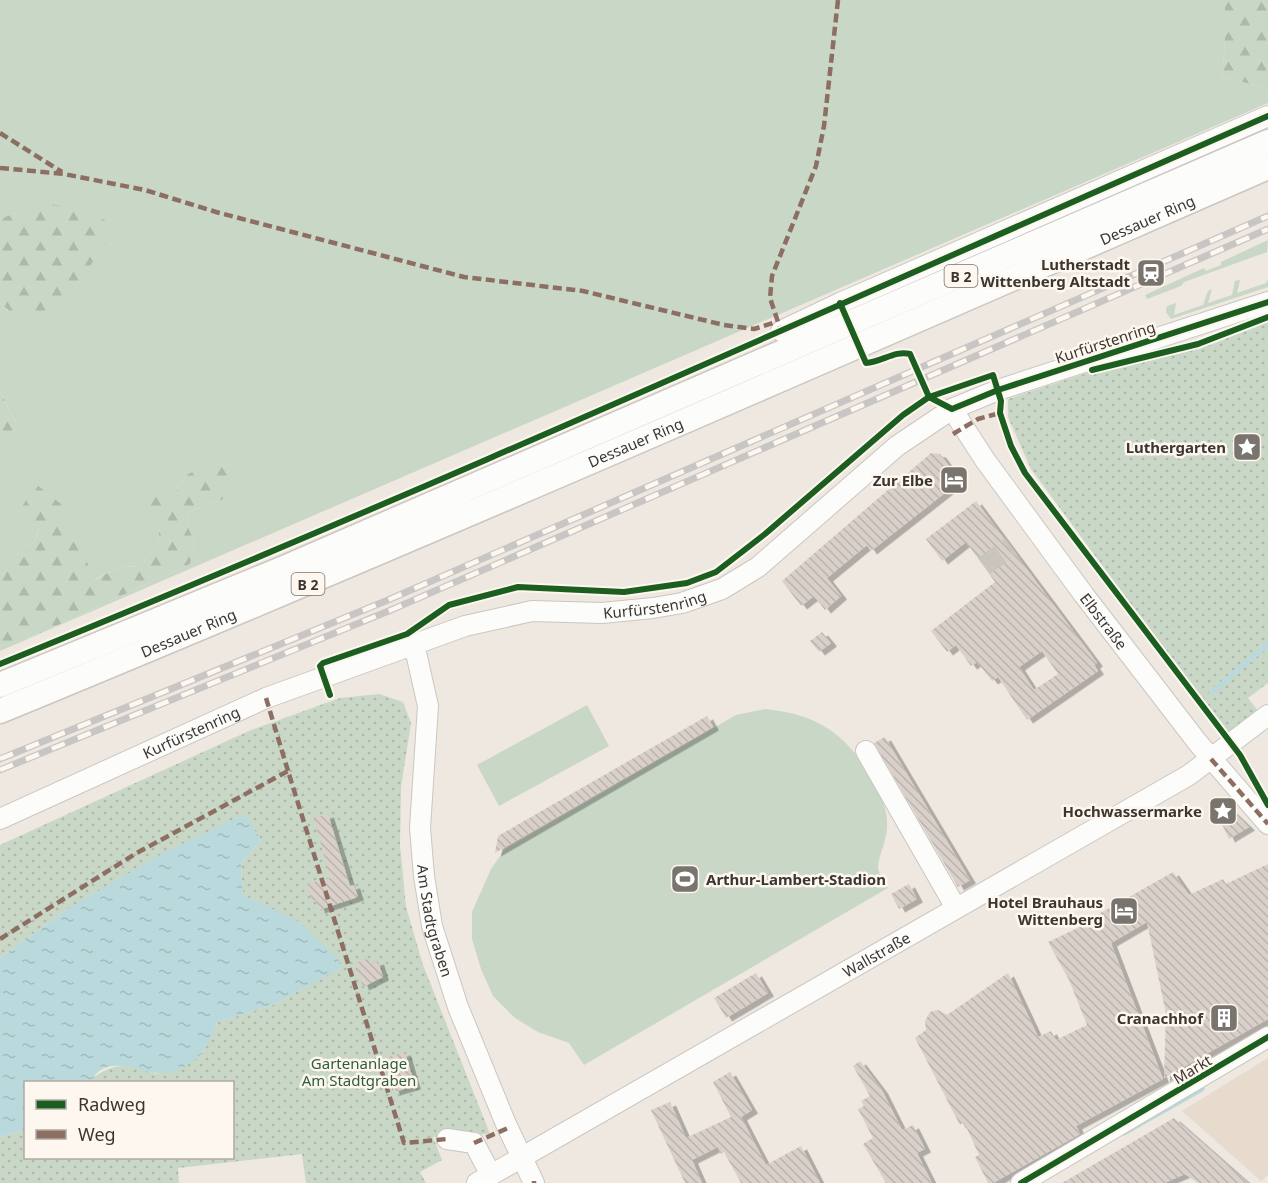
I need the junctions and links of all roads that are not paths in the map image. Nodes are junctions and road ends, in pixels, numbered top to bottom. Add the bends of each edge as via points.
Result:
1 (1268, 116) edge
2 (1268, 142) edge
3 (1268, 167) edge
4 (1268, 302) edge
5 (781, 331) dead end
6 (952, 409) junction
7 (414, 644) junction
8 (0, 685) edge
9 (0, 711) edge
10 (1268, 715) edge
11 (866, 752) dead end
12 (1211, 759) junction
13 (0, 819) edge
14 (1268, 824) edge
15 (956, 908) junction
16 (1268, 1037) edge
17 (447, 1139) dead end
18 (522, 1159) junction
19 (484, 1179) edge
20 (534, 1183) edge
21 (1021, 1183) edge

1 - 5 street
2 - 8 main road, Dessauer Ring / B 2 via 284,568
3 - 9 main road, Dessauer Ring / B 2 via 602,458
4 - 6 street, Kurfürstenring via 1019,383
6 - 7 street, Kurfürstenring via 897,446 758,567 722,589 682,603 623,612 522,612
6 - 12 street, Elbstraße via 1033,528
7 - 13 street, Kurfürstenring via 256,702
7 - 18 street, Am Stadtgraben via 428,706 420,828 432,926 458,1007
10 - 12 street, Wallstraße
11 - 15 street
12 - 14 street, Elbstraße
12 - 15 street, Wallstraße
15 - 18 street, Wallstraße
16 - 21 street, Markt
17 - 19 street via 474,1143
18 - 19 street, Wallstraße
18 - 20 street, Am Stadtgraben

